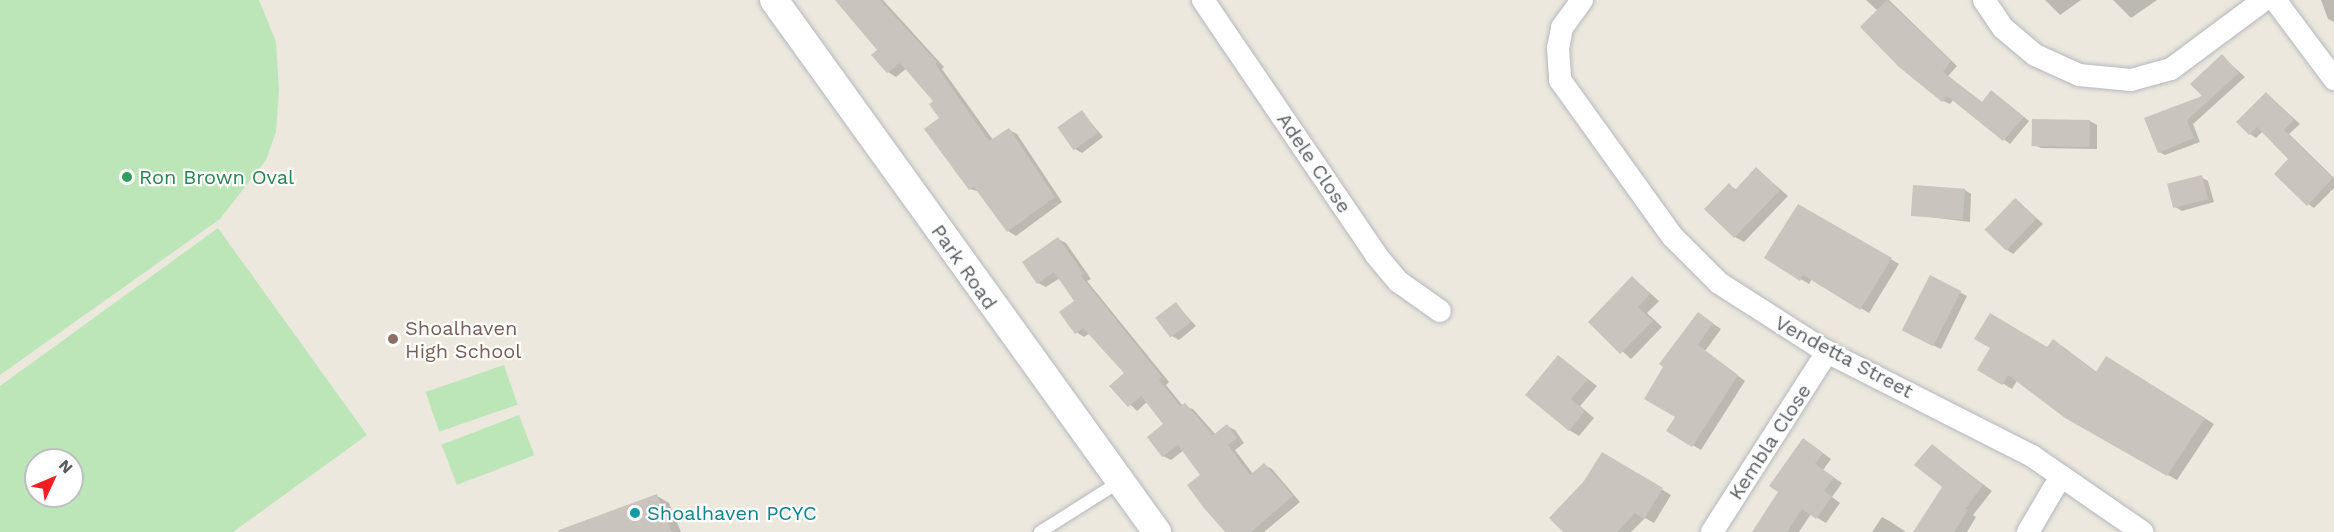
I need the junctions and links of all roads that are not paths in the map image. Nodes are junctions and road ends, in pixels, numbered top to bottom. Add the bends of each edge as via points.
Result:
1 (774, 0) edge
2 (1203, 0) edge
3 (1582, 0) edge
4 (1983, 0) edge
5 (2264, 0) edge
6 (2275, 0) edge
7 (2334, 79) edge
8 (1440, 311) dead end
9 (1827, 352) junction
10 (2061, 476) junction
11 (1119, 482) junction
12 (1040, 532) edge
13 (1157, 532) edge
14 (1712, 532) edge
15 (2028, 532) edge
16 (2142, 532) edge

1 - 11 street, Park Road
2 - 8 street, Adele Close via 1376,255 1399,282
3 - 9 street, Vendetta Street via 1562,28 1558,48 1560,80 1585,116 1673,237 1719,283
4 - 5 street via 2003,28 2035,55 2079,75 2131,80 2171,69
6 - 7 street
9 - 10 street, Vendetta Street via 2032,456
9 - 14 street, Kembla Close
10 - 15 street
10 - 16 street, Vendetta Street
11 - 12 lane
11 - 13 street, Park Road

